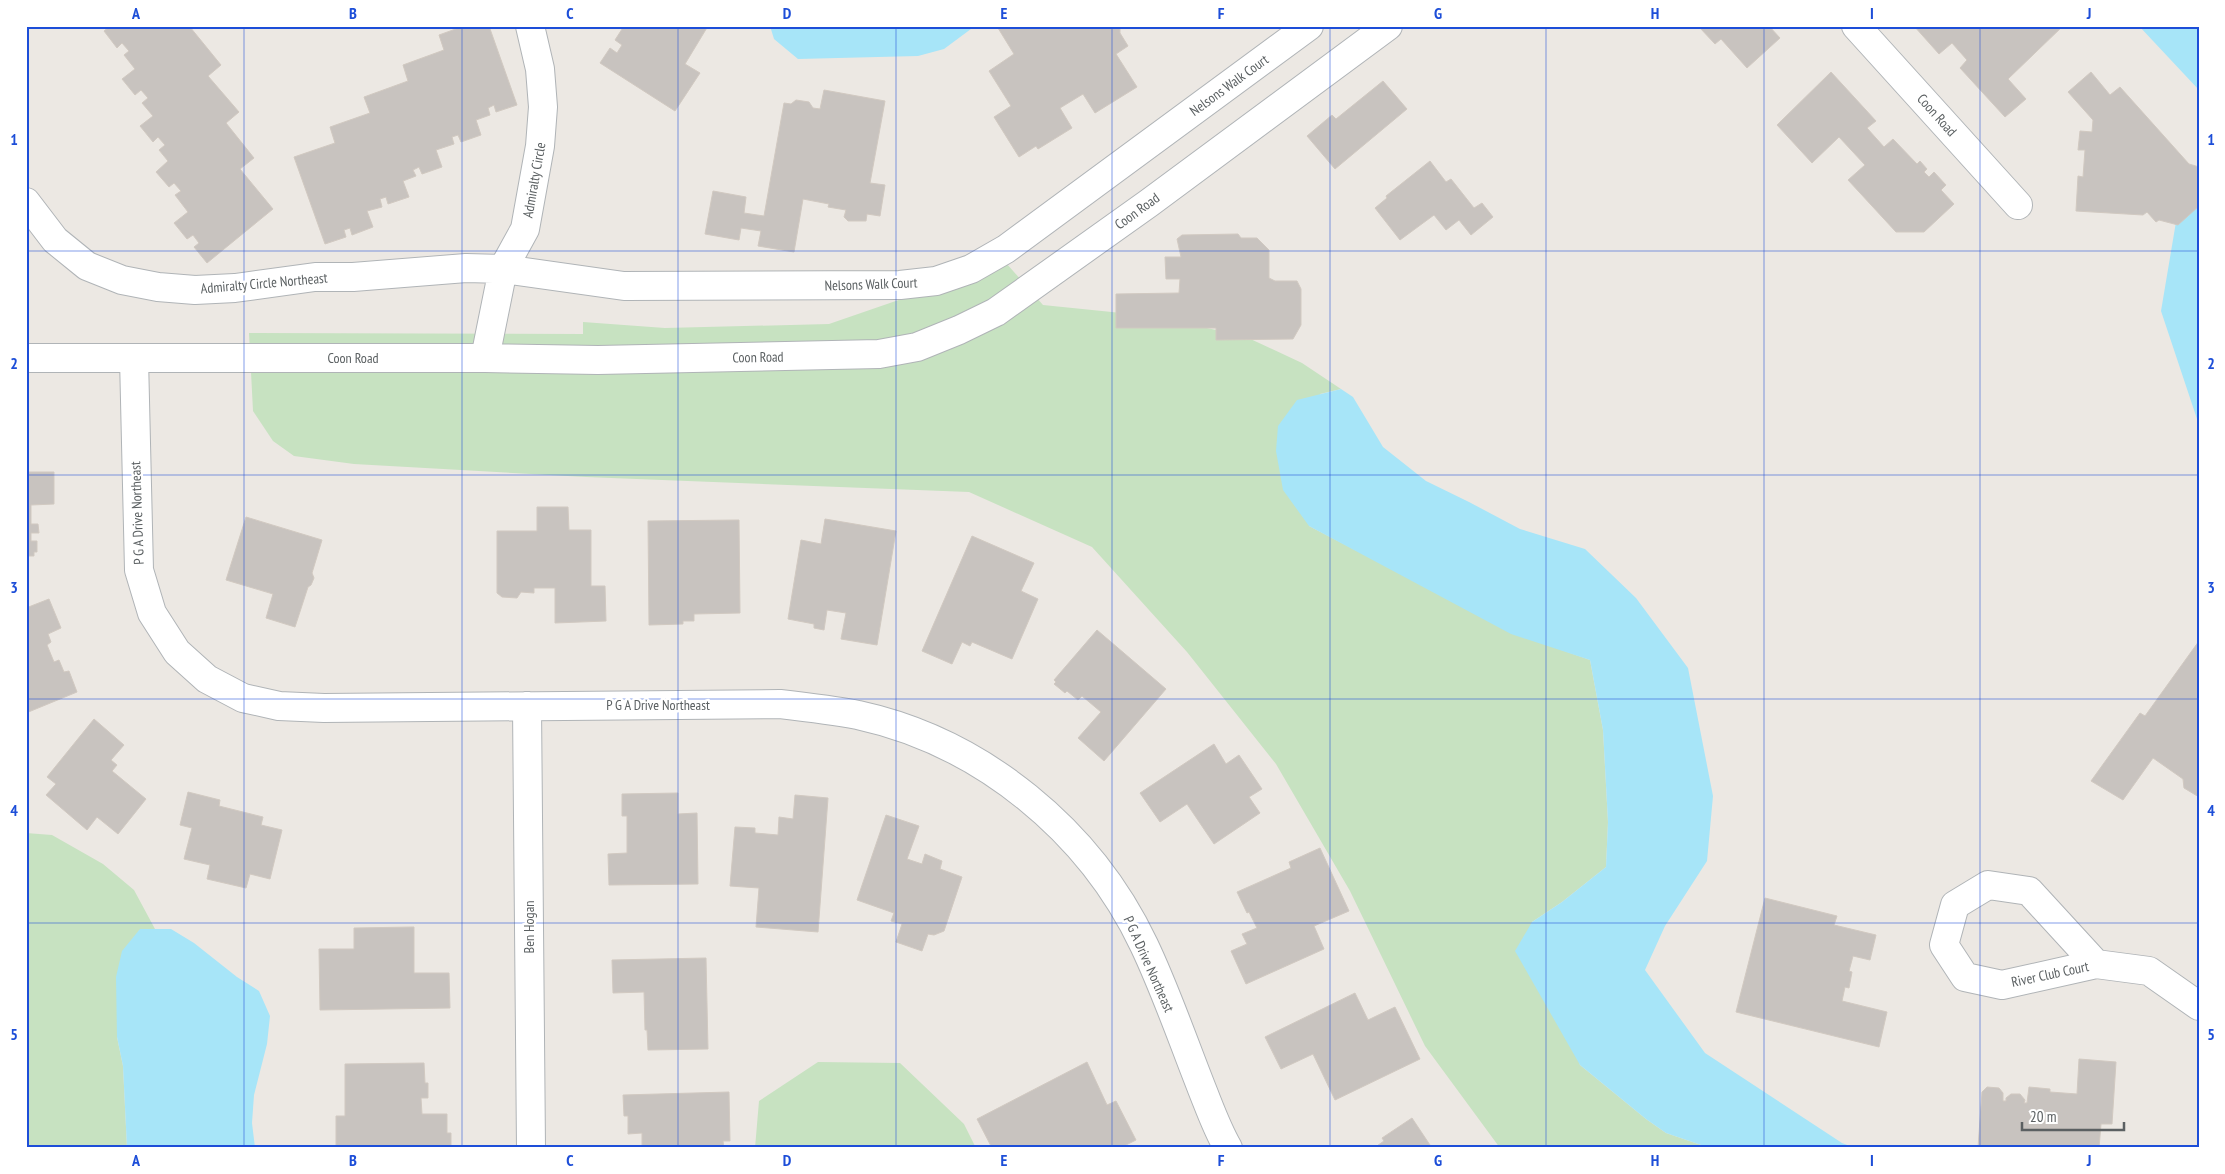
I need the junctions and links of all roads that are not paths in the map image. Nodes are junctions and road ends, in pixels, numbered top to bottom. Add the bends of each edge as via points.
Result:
1 (530, 26) edge
2 (1309, 26) edge
3 (1388, 26) edge
4 (1856, 26) edge
5 (26, 202) edge
6 (2018, 205) dead end
7 (503, 269) junction
8 (26, 358) edge
9 (134, 358) junction
10 (485, 358) junction
11 (527, 706) junction
12 (2096, 964) junction
13 (2199, 1006) edge
14 (530, 1148) edge
15 (1228, 1148) edge

1 - 7 street, Admiralty Circle via 540,69 543,107 540,146 525,229
2 - 7 street, Nelsons Walk Court via 1006,249 971,269 936,281 900,285 624,286
3 - 10 street, Coon Road via 996,312 917,347 869,355 598,360
4 - 6 street, Coon Road
5 - 7 street, Admiralty Circle Northeast via 55,240 88,266 122,280 158,287 195,290 235,288 315,277 466,268
7 - 10 street, Admiralty Circle
8 - 9 street, Coon Road
9 - 10 street, Coon Road
9 - 11 street, P G A Drive Northeast via 139,570 152,613 177,652 207,679 243,698 279,706
11 - 14 street, Ben Hogan
11 - 15 street, P G A Drive Northeast via 780,704 820,708 899,727 978,763 1022,793 1062,828 1096,867 1122,904 1144,945
12 - 12 street, River Club Court via 2029,891 1988,885 1955,905 1944,946 1965,977 2002,985
12 - 13 street, River Club Court via 2149,971

